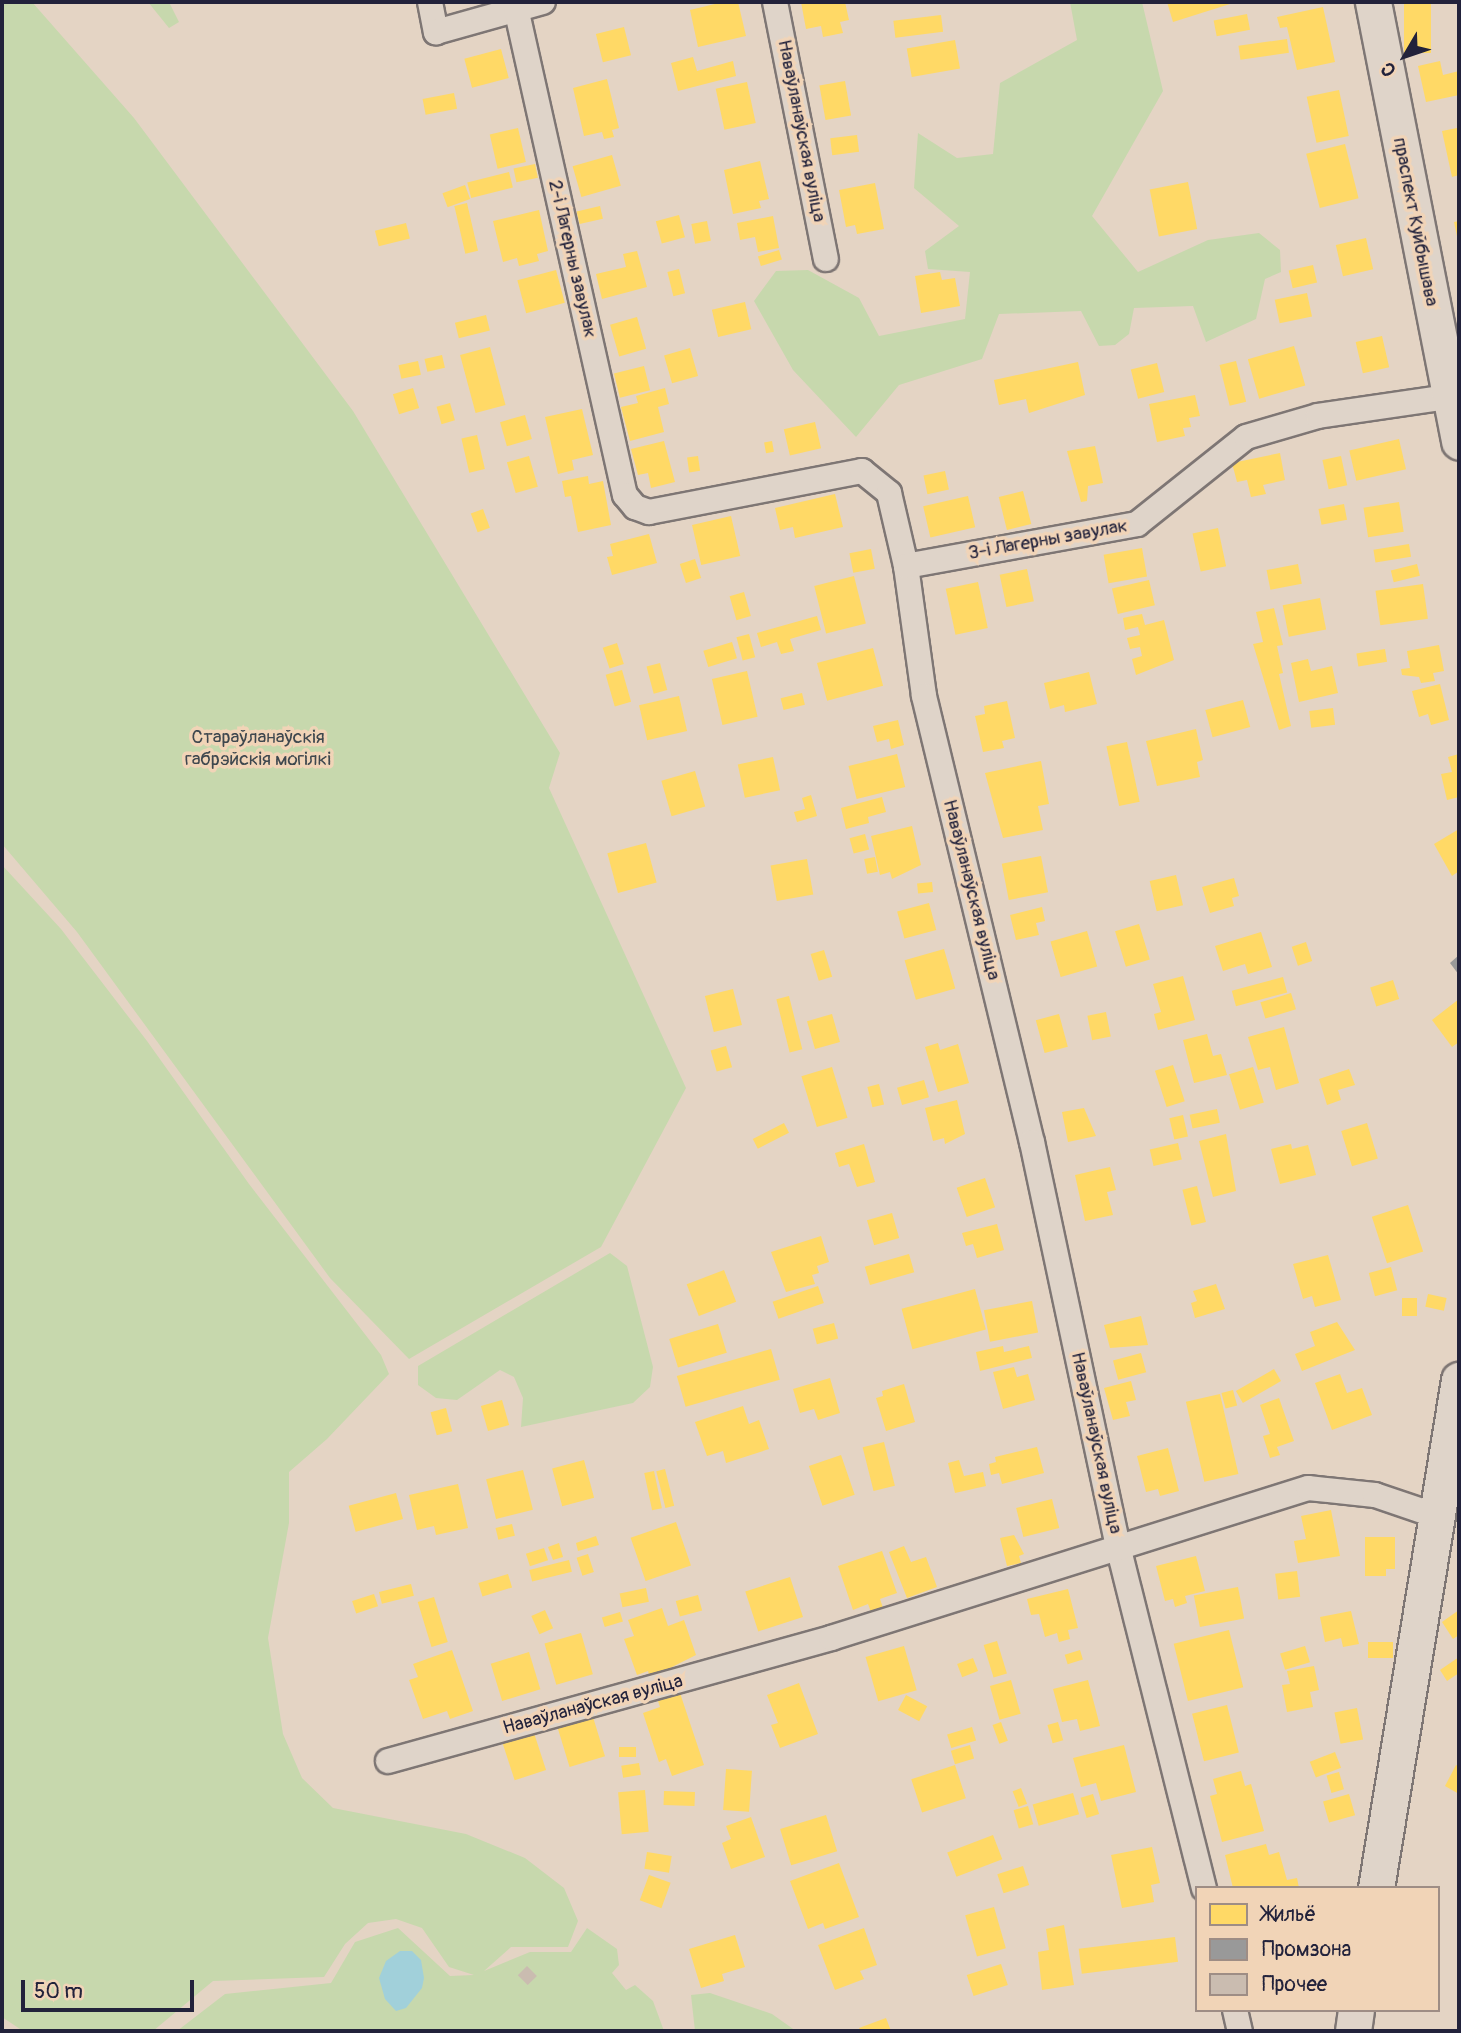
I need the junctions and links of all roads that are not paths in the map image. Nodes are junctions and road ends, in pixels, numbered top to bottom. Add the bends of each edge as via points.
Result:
1 (430, 2) edge
2 (543, 2) edge
3 (775, 2) edge
4 (1373, 2) edge
5 (516, 8) junction
6 (827, 259) dead end
7 (1449, 397) junction
8 (1459, 442) edge
9 (635, 507) joint
10 (906, 566) junction
11 (1459, 1380) edge
12 (1437, 1516) junction
13 (1118, 1546) junction
14 (388, 1761) dead end
15 (1203, 1886) edge
16 (1376, 1886) edge
17 (1235, 2012) edge
18 (1356, 2012) edge
19 (1240, 2031) edge
20 (1353, 2031) edge

1 - 5 street via 436,32
2 - 5 street
3 - 6 street, Наваўланаўская вуліца
4 - 7 street, праспект Куйбышава
5 - 9 street, 2-і Лагерны завулак via 625,495
7 - 8 street, праспект Куйбышава
7 - 10 street, 3-і Лагерны завулак via 1318,416 1246,437 1138,524
9 - 10 street, Наваўланаўская вуліца via 649,512 862,471 889,493
10 - 13 street, Наваўланаўская вуліца via 924,696 1032,1142
11 - 12 street
12 - 13 street via 1375,1495 1308,1488
12 - 16 street
13 - 14 street, Наваўланаўская вуліца via 744,1664
13 - 15 street, Наваўланаўская вуліца
17 - 19 street
18 - 20 street

